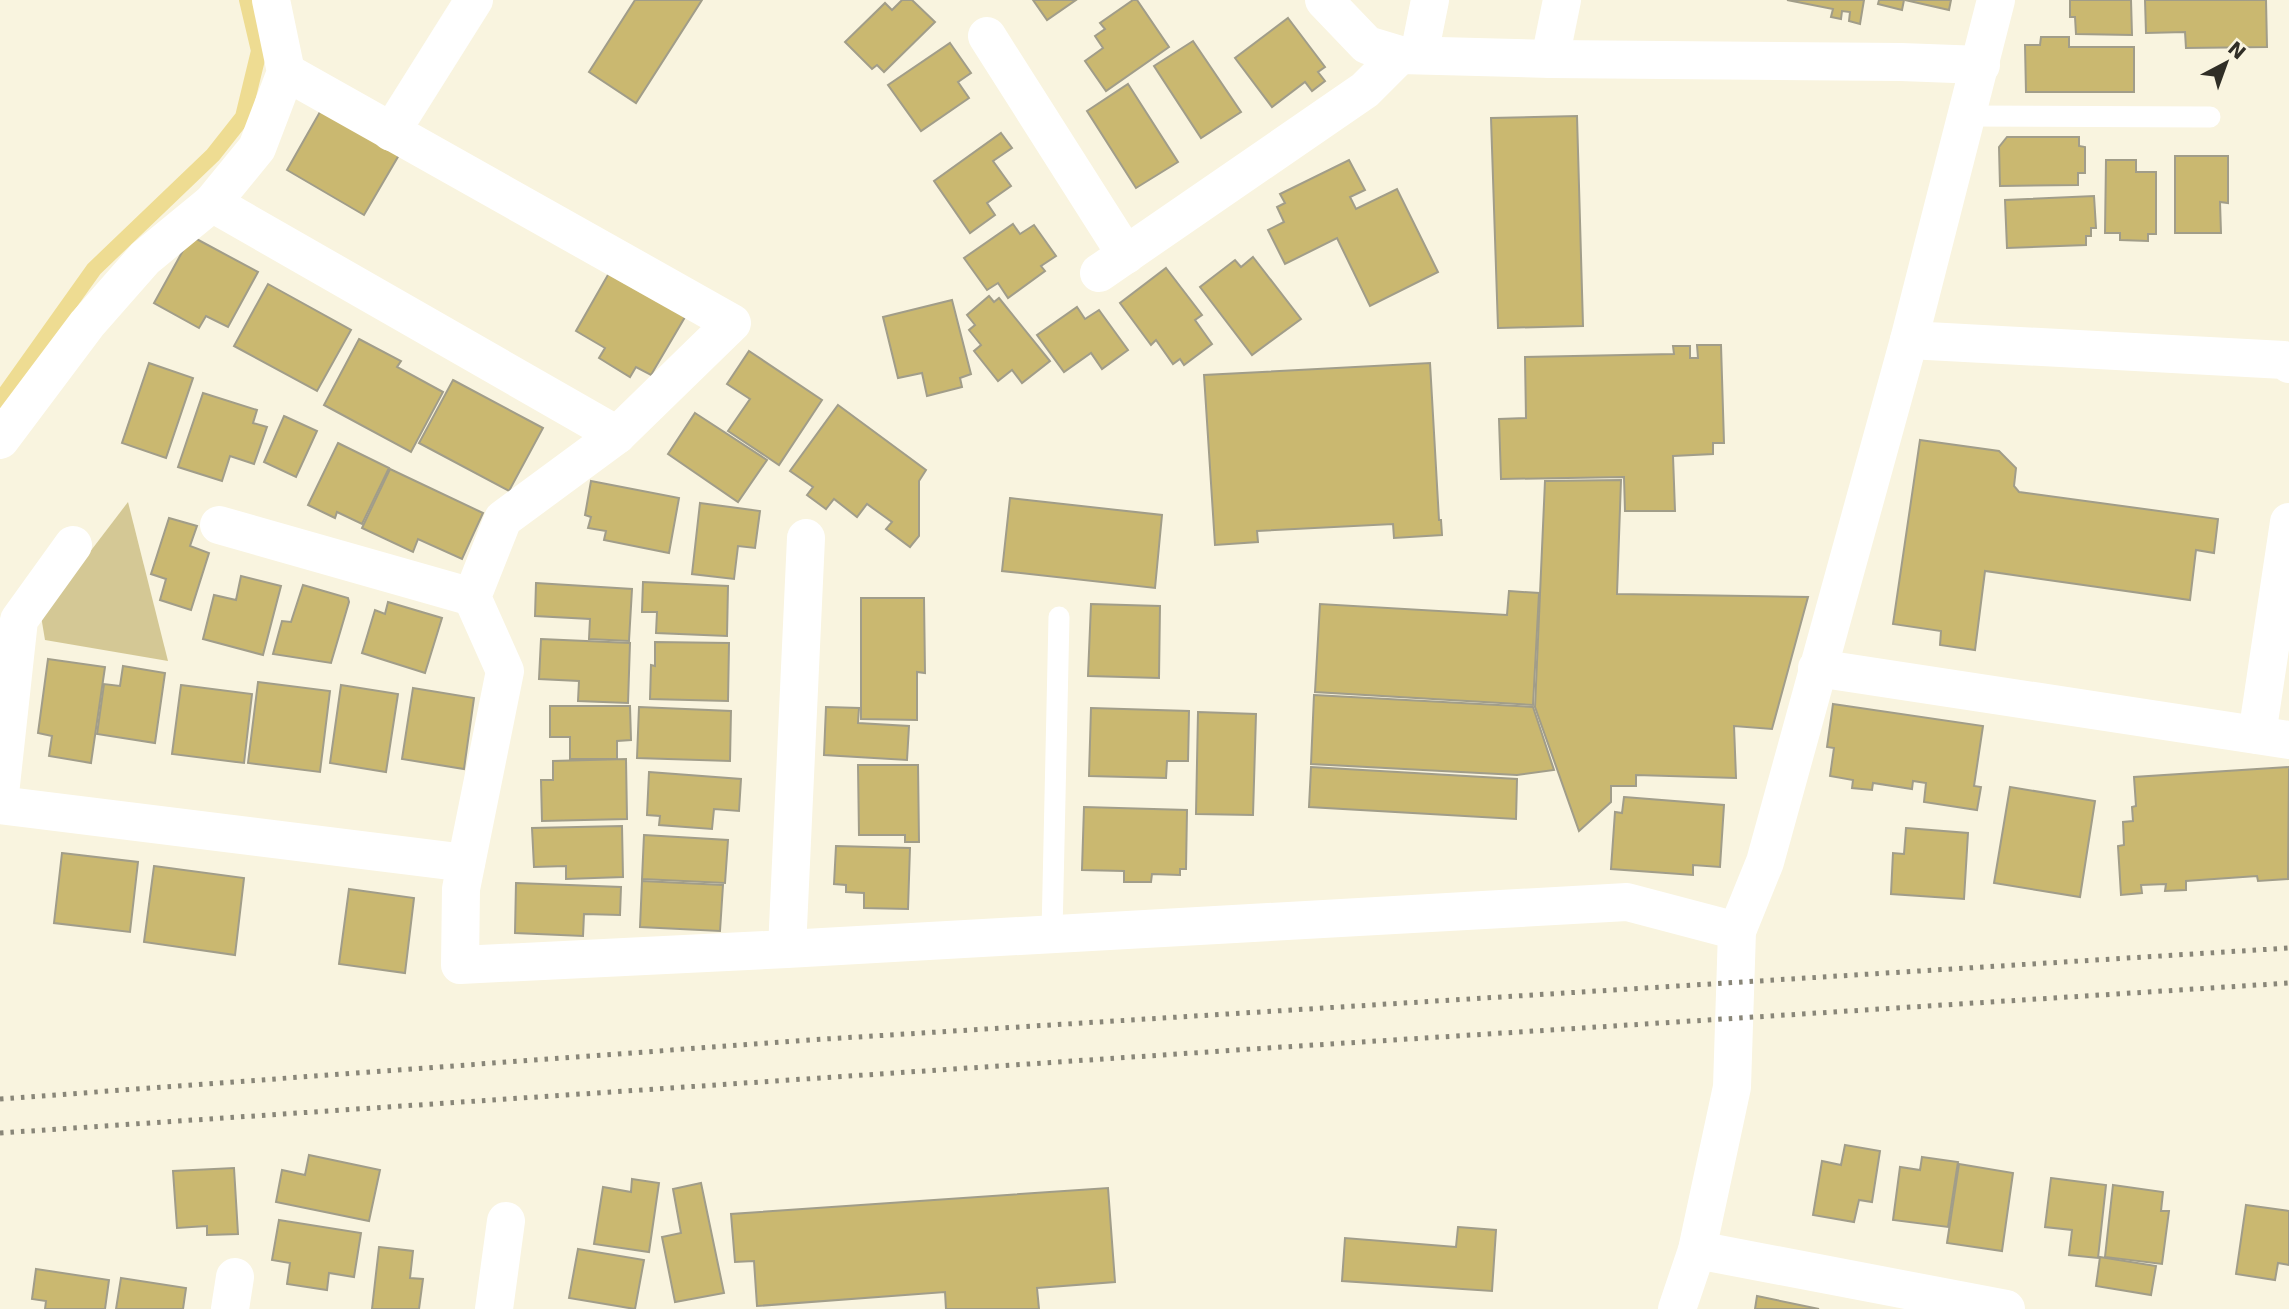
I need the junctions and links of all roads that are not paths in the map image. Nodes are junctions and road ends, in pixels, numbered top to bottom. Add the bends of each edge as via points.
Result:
1 (271, 0) edge
2 (474, 0) edge
3 (1324, 0) edge
4 (1430, 0) edge
5 (1562, 0) edge
6 (1996, 0) edge
7 (986, 36) dead end
8 (1409, 55) junction
9 (1550, 59) junction
10 (1981, 65) junction
11 (286, 72) junction
12 (1967, 116) junction
13 (2210, 117) dead end
14 (391, 132) junction
15 (212, 203) junction
16 (1909, 340) junction
17 (2289, 364) edge
18 (617, 435) junction
19 (0, 440) edge
20 (2289, 522) edge
21 (219, 525) dead end
22 (806, 538) dead end
23 (73, 545) dead end
24 (472, 597) junction
25 (1059, 617) dead end
26 (1817, 668) junction
27 (2273, 738) edge
28 (0, 794) edge
29 (0, 805) edge
30 (466, 863) junction
31 (1737, 931) junction
32 (1052, 933) junction
33 (787, 949) junction
34 (506, 1221) dead end
35 (1697, 1250) junction
36 (494, 1309) edge
37 (1677, 1309) edge
38 (2005, 1309) edge

1 - 11 street
2 - 14 street
3 - 8 street via 1367,45
4 - 8 street
5 - 9 street
6 - 10 street
7 - 8 street via 1112,264
8 - 9 street
9 - 10 street
10 - 12 street
11 - 14 street
11 - 15 street via 257,148
12 - 13 lane
12 - 16 street
14 - 18 street via 732,323
15 - 18 street
15 - 19 street via 145,258 87,324
16 - 17 street via 2284,360
16 - 26 street
18 - 24 street via 503,519
20 - 27 street
21 - 24 street
22 - 33 street
23 - 28 street via 19,620
24 - 30 street via 505,671
25 - 32 lane
26 - 27 street
26 - 31 street via 1765,862
29 - 30 street
30 - 33 street via 460,965
31 - 32 street via 1627,902
31 - 35 street via 1732,1087
32 - 33 street
34 - 36 street
35 - 37 street
35 - 38 street

